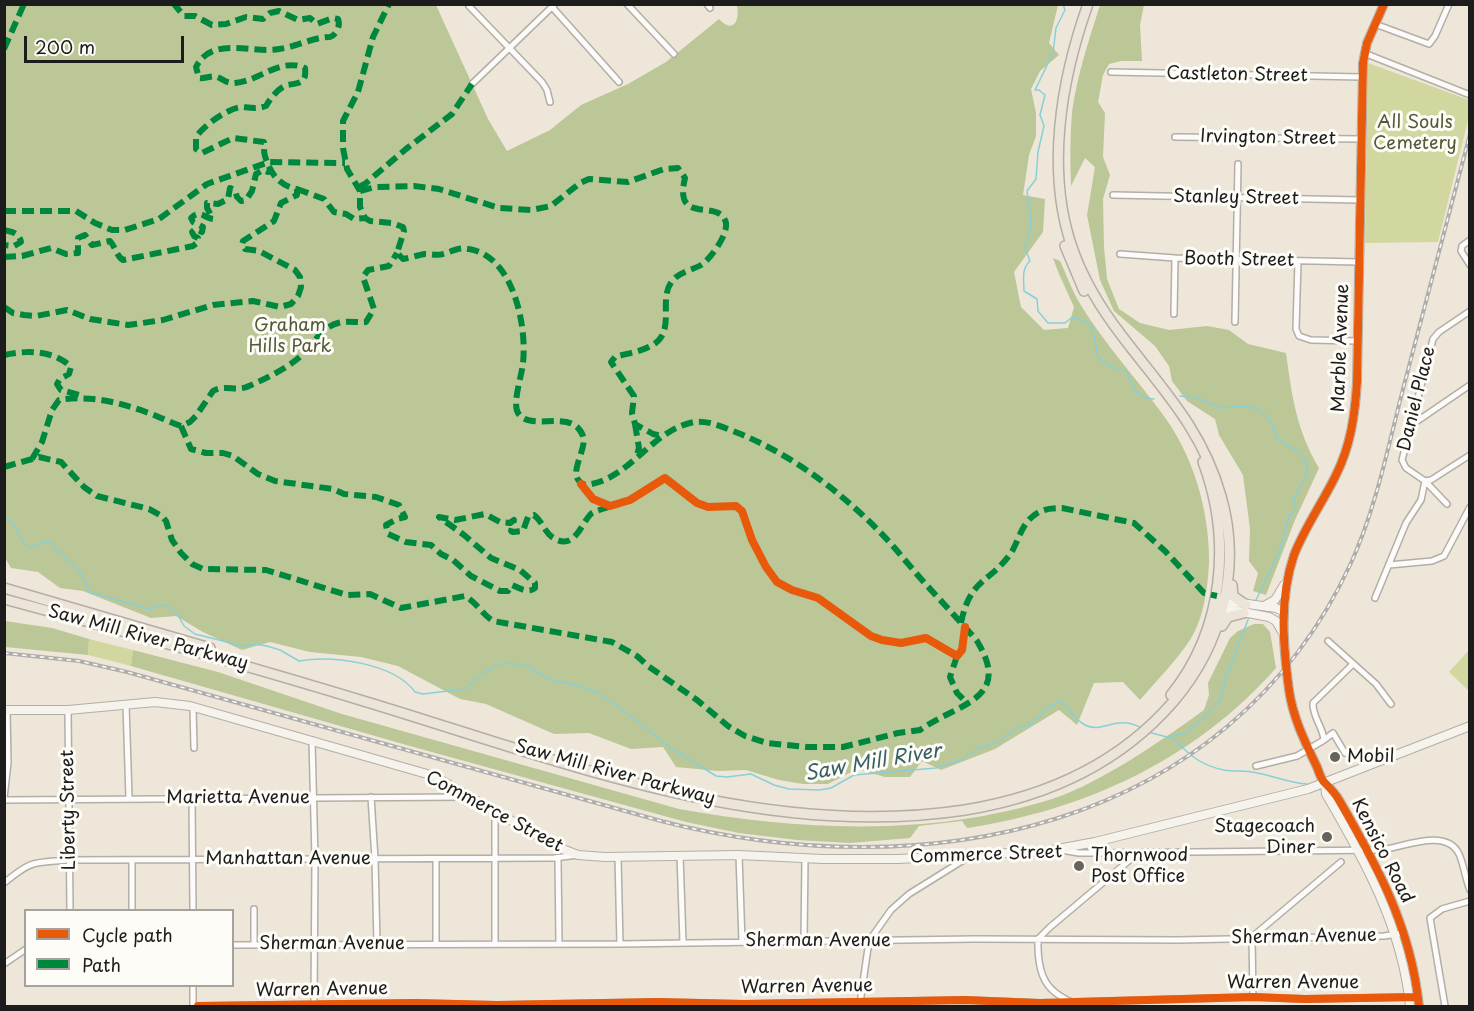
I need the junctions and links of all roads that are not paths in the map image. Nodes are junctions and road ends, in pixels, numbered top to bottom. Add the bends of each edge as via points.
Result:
1 (627, 4) edge
2 (1081, 4) edge
3 (1088, 4) edge
4 (1384, 4) edge
5 (1449, 4) edge
6 (469, 6) dead end
7 (554, 6) edge
8 (1375, 24) junction
9 (510, 49) junction
10 (1364, 53) junction
11 (674, 54) dead end
12 (1111, 72) dead end
13 (1362, 77) junction
14 (619, 82) dead end
15 (472, 84) dead end
16 (1470, 95) edge
17 (550, 102) dead end
18 (1174, 137) dead end
19 (1361, 139) junction
20 (1238, 164) dead end
21 (1113, 195) dead end
22 (1238, 198) junction
23 (1360, 200) junction
24 (1470, 240) edge
25 (1120, 254) dead end
26 (1175, 258) junction
27 (1236, 259) junction
28 (1298, 261) junction
29 (1359, 262) junction
30 (1470, 266) edge
31 (1470, 311) edge
32 (1174, 314) dead end
33 (1235, 322) dead end
34 (1357, 341) junction
35 (1470, 385) edge
36 (1413, 424) junction
37 (1470, 455) edge
38 (1425, 482) junction
39 (1447, 504) dead end
40 (1470, 507) edge
41 (1227, 524) junction
42 (1389, 565) junction
43 (1288, 579) junction
44 (4, 588) edge
45 (1375, 598) dead end
46 (4, 599) edge
47 (1219, 604) junction
48 (1245, 609) junction
49 (1259, 611) junction
50 (1283, 611) junction
51 (1284, 634) junction
52 (1328, 641) dead end
53 (1201, 663) junction
54 (1353, 664) junction
55 (1390, 704) dead end
56 (126, 705) junction
57 (193, 707) junction
58 (6, 710) edge
59 (68, 710) junction
60 (1148, 723) junction
61 (1470, 726) edge
62 (1136, 734) junction
63 (312, 740) junction
64 (1324, 740) junction
65 (194, 748) dead end
66 (1309, 750) junction
67 (1345, 753) dead end
68 (1256, 766) dead end
69 (1325, 783) junction
70 (371, 797) junction
71 (472, 797) junction
72 (129, 798) junction
73 (192, 798) junction
74 (4, 799) edge
75 (68, 799) junction
76 (313, 799) junction
77 (495, 811) junction
78 (1088, 844) junction
79 (1060, 849) junction
80 (1358, 850) junction
81 (1367, 850) junction
82 (1099, 853) junction
83 (1138, 853) junction
84 (578, 855) junction
85 (680, 855) junction
86 (740, 855) junction
87 (971, 855) junction
88 (618, 857) junction
89 (496, 858) junction
90 (558, 858) junction
91 (805, 858) junction
92 (315, 859) junction
93 (375, 859) junction
94 (436, 859) junction
95 (69, 860) junction
96 (132, 860) junction
97 (193, 860) junction
98 (1341, 862) dead end
99 (1468, 882) edge
100 (4, 883) edge
101 (1470, 890) edge
102 (1470, 901) edge
103 (70, 909) edge
104 (132, 909) edge
105 (193, 909) edge
106 (254, 909) dead end
107 (1399, 934) junction
108 (1252, 937) junction
109 (1038, 939) junction
110 (869, 940) junction
111 (804, 941) junction
112 (683, 942) junction
113 (742, 942) junction
114 (495, 943) junction
115 (377, 944) junction
116 (436, 944) junction
117 (559, 944) junction
118 (620, 944) junction
119 (234, 945) edge
120 (254, 945) junction
121 (315, 945) junction
122 (24, 950) edge
123 (4, 964) edge
124 (193, 987) edge
125 (1253, 997) junction
126 (1413, 997) junction
127 (1305, 999) junction
128 (1065, 1001) junction
129 (860, 1003) junction
130 (314, 1005) junction
131 (743, 1005) edge
132 (195, 1006) edge
133 (1083, 1006) edge
134 (1305, 1006) edge
135 (1410, 1006) edge
136 (1419, 1006) edge
137 (1445, 1006) edge

1 - 11 street
2 - 47 highway, Saw Mill River Parkway via 1057,110 1053,168 1058,220 1069,258 1086,293 1107,327 1179,419 1202,461 1219,527
3 - 41 highway, Saw Mill River Parkway via 1062,112 1059,171 1066,228 1097,300 1196,433 1215,478
4 - 8 main road, Marble Avenue
5 - 8 street via 1429,44
6 - 9 street
7 - 9 street
7 - 14 street
8 - 10 main road, Marble Avenue
9 - 15 street
9 - 17 street via 542,82
10 - 13 main road, Marble Avenue
10 - 16 street
12 - 13 street, Castleton Street
13 - 19 main road, Marble Avenue
18 - 19 street, Irvington Street
19 - 23 main road, Marble Avenue
20 - 22 street
21 - 22 street, Stanley Street
22 - 23 street, Stanley Street
22 - 27 street
23 - 29 main road, Marble Avenue
24 - 30 street via 1461,250
25 - 26 street, Booth Street
26 - 27 street, Booth Street
26 - 32 street
27 - 28 street, Booth Street
27 - 33 street
28 - 29 street, Booth Street
28 - 34 street via 1299,336
29 - 34 main road, Marble Avenue
31 - 36 street, Daniel Place via 1433,339
34 - 43 main road, Marble Avenue via 1355,408 1347,447 1299,543
35 - 36 street
36 - 38 street, Daniel Place via 1402,460 1406,468
37 - 38 street
38 - 39 street
38 - 42 street via 1421,500 1406,523
40 - 42 street via 1444,556
41 - 47 highway, Saw Mill River Parkway via 1229,566
41 - 48 highway via 1235,550 1232,592
42 - 45 street
43 - 49 main road via 1275,600
43 - 50 main road, Marble Avenue
44 - 62 highway, Saw Mill River Parkway via 620,772 782,806 879,811 986,800 1061,777
46 - 62 highway, Saw Mill River Parkway via 225,659 618,778 800,814 898,817 1005,802 1078,776 1112,756
47 - 48 main road
47 - 53 highway, Saw Mill River Parkway via 1215,634
47 - 60 highway, Saw Mill River Parkway via 1186,673
48 - 49 main road
48 - 53 highway via 1225,620 1209,658
49 - 50 main road
49 - 51 main road via 1274,619
50 - 51 main road, Marble Avenue
51 - 66 main road, Marble Avenue via 1292,706
52 - 54 street
53 - 60 highway, Saw Mill River Parkway via 1178,696
54 - 55 street via 1376,684
54 - 64 street via 1313,703
56 - 57 main road, Commerce Street via 167,702
56 - 59 main road, Commerce Street
56 - 72 street
57 - 63 main road, Commerce Street
57 - 65 street
58 - 59 main road, Commerce Street
58 - 74 street via 9,763
59 - 75 street, Liberty Street
60 - 62 highway, Saw Mill River Parkway
61 - 69 main road
63 - 71 main road, Commerce Street via 434,776
63 - 76 street
64 - 66 street
64 - 67 street via 1334,733
66 - 68 street
66 - 69 main road, Marble Avenue
69 - 78 main road
69 - 80 main road, Kensico Road via 1326,794
69 - 81 main road, Kensico Road via 1333,790
70 - 71 street, Marietta Avenue
70 - 76 street, Marietta Avenue
70 - 93 street
71 - 77 main road, Commerce Street
72 - 73 street, Marietta Avenue
72 - 75 street, Marietta Avenue
73 - 76 street, Marietta Avenue
73 - 97 street
74 - 75 street, Marietta Avenue
75 - 95 street, Liberty Street
76 - 92 street
77 - 84 main road, Commerce Street
77 - 89 street
78 - 79 main road
78 - 82 street, Commerce Street via 1093,852
79 - 82 street, Commerce Street
79 - 87 main road, Commerce Street
80 - 81 street, Commerce Street
80 - 83 street, Commerce Street
80 - 107 main road, Kensico Road
81 - 99 street, Commerce Street via 1412,842 1446,842 1459,854
81 - 107 main road, Kensico Road via 1388,891
82 - 83 street, Commerce Street
83 - 109 street
84 - 88 main road, Commerce Street
84 - 90 street, Manhattan Avenue
85 - 86 main road, Commerce Street
85 - 88 main road, Commerce Street
85 - 112 street
86 - 91 main road, Commerce Street
86 - 113 street
87 - 91 main road, Commerce Street
87 - 110 street via 909,894 891,910
88 - 118 street
89 - 90 street, Manhattan Avenue
89 - 94 street, Manhattan Avenue
89 - 114 street
90 - 117 street
91 - 111 street
92 - 93 street, Manhattan Avenue
92 - 97 street, Manhattan Avenue
92 - 121 street
93 - 94 street, Manhattan Avenue
93 - 115 street
94 - 116 street
95 - 96 street, Manhattan Avenue
95 - 100 street, Manhattan Avenue via 36,862
95 - 103 street, Liberty Street
96 - 97 street, Manhattan Avenue
96 - 104 street
97 - 105 street
98 - 108 street
99 - 101 street, Commerce Street
102 - 137 street via 1442,909 1430,918
106 - 120 street
107 - 108 street, Sherman Avenue
107 - 126 main road, Kensico Road
108 - 109 street, Sherman Avenue
108 - 125 street
109 - 110 street, Sherman Avenue
109 - 128 street via 1039,968 1044,980
110 - 111 street, Sherman Avenue
110 - 129 street
111 - 113 street, Sherman Avenue
112 - 113 street, Sherman Avenue
112 - 118 street, Sherman Avenue
114 - 116 street, Sherman Avenue
114 - 117 street, Sherman Avenue
115 - 116 street, Sherman Avenue
115 - 121 street, Sherman Avenue
117 - 118 street, Sherman Avenue
119 - 120 street, Sherman Avenue
120 - 121 street, Sherman Avenue
121 - 130 street
122 - 123 street
124 - 132 street
125 - 127 street, Warren Avenue
125 - 128 street, Warren Avenue
126 - 127 street, Warren Avenue
126 - 135 main road, Kensico Road
126 - 136 main road, Kensico Road
127 - 134 street
128 - 129 street, Warren Avenue
128 - 133 street
129 - 131 street, Warren Avenue
130 - 131 street, Warren Avenue
130 - 132 street, Warren Avenue

